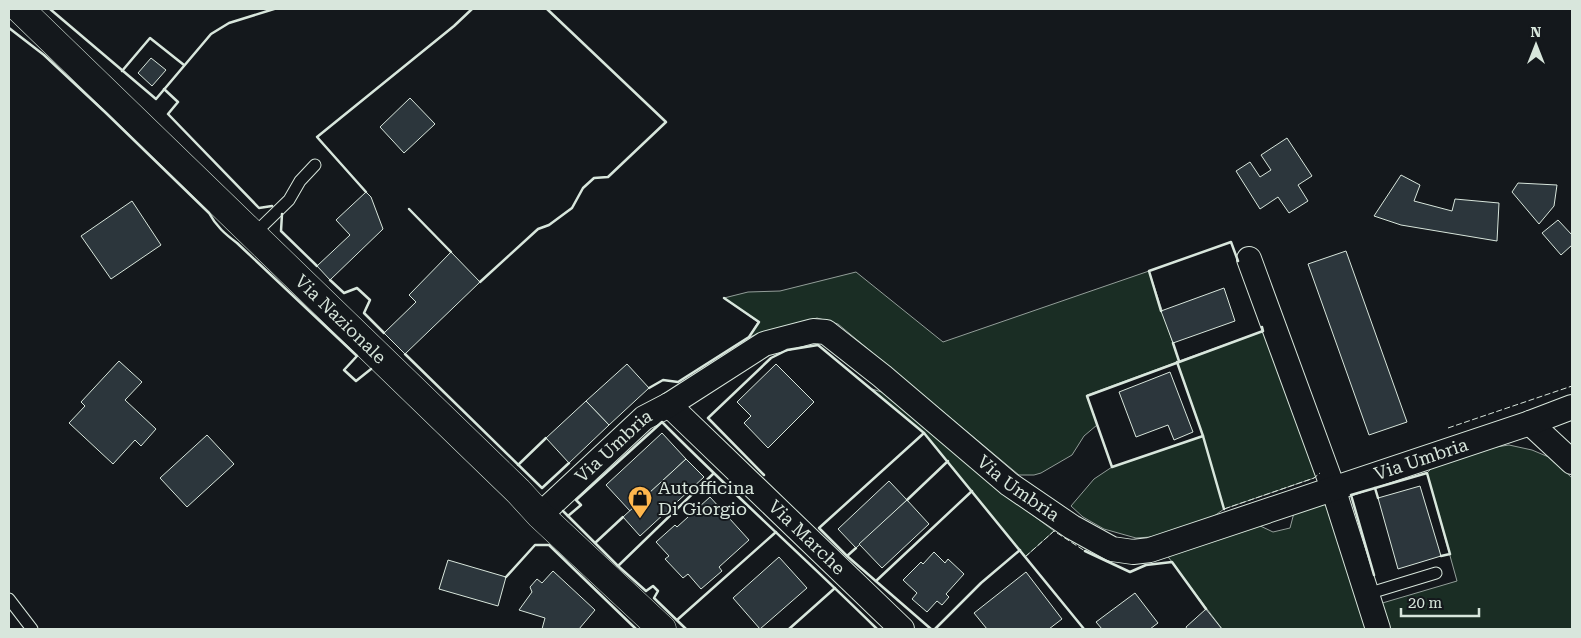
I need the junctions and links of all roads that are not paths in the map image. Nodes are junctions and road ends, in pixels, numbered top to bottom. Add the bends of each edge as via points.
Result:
1 (20, 9) edge
2 (315, 165) dead end
3 (253, 235) junction
4 (1249, 259) dead end
5 (668, 406) junction
6 (1572, 407) edge
7 (1530, 423) junction
8 (1572, 462) edge
9 (1333, 488) junction
10 (540, 515) junction
11 (1436, 573) dead end
12 (1367, 594) junction
13 (9, 599) edge
14 (32, 629) edge
15 (662, 629) edge
16 (902, 629) edge
17 (1378, 629) edge

1 - 3 main road, Via Nazionale
2 - 3 lane via 300,180 289,200
3 - 10 main road, Via Nazionale
4 - 9 street
5 - 9 street, Via Umbria via 764,344 813,331 826,332 1009,484 1072,527 1112,548 1133,552 1150,550
5 - 10 street, Via Umbria via 644,418
5 - 16 street, Via Marche
6 - 7 street, Via Umbria
7 - 8 street
7 - 9 street, Via Umbria
9 - 12 street
10 - 15 main road, Via Nazionale
11 - 12 lane
12 - 17 street
13 - 14 lane

